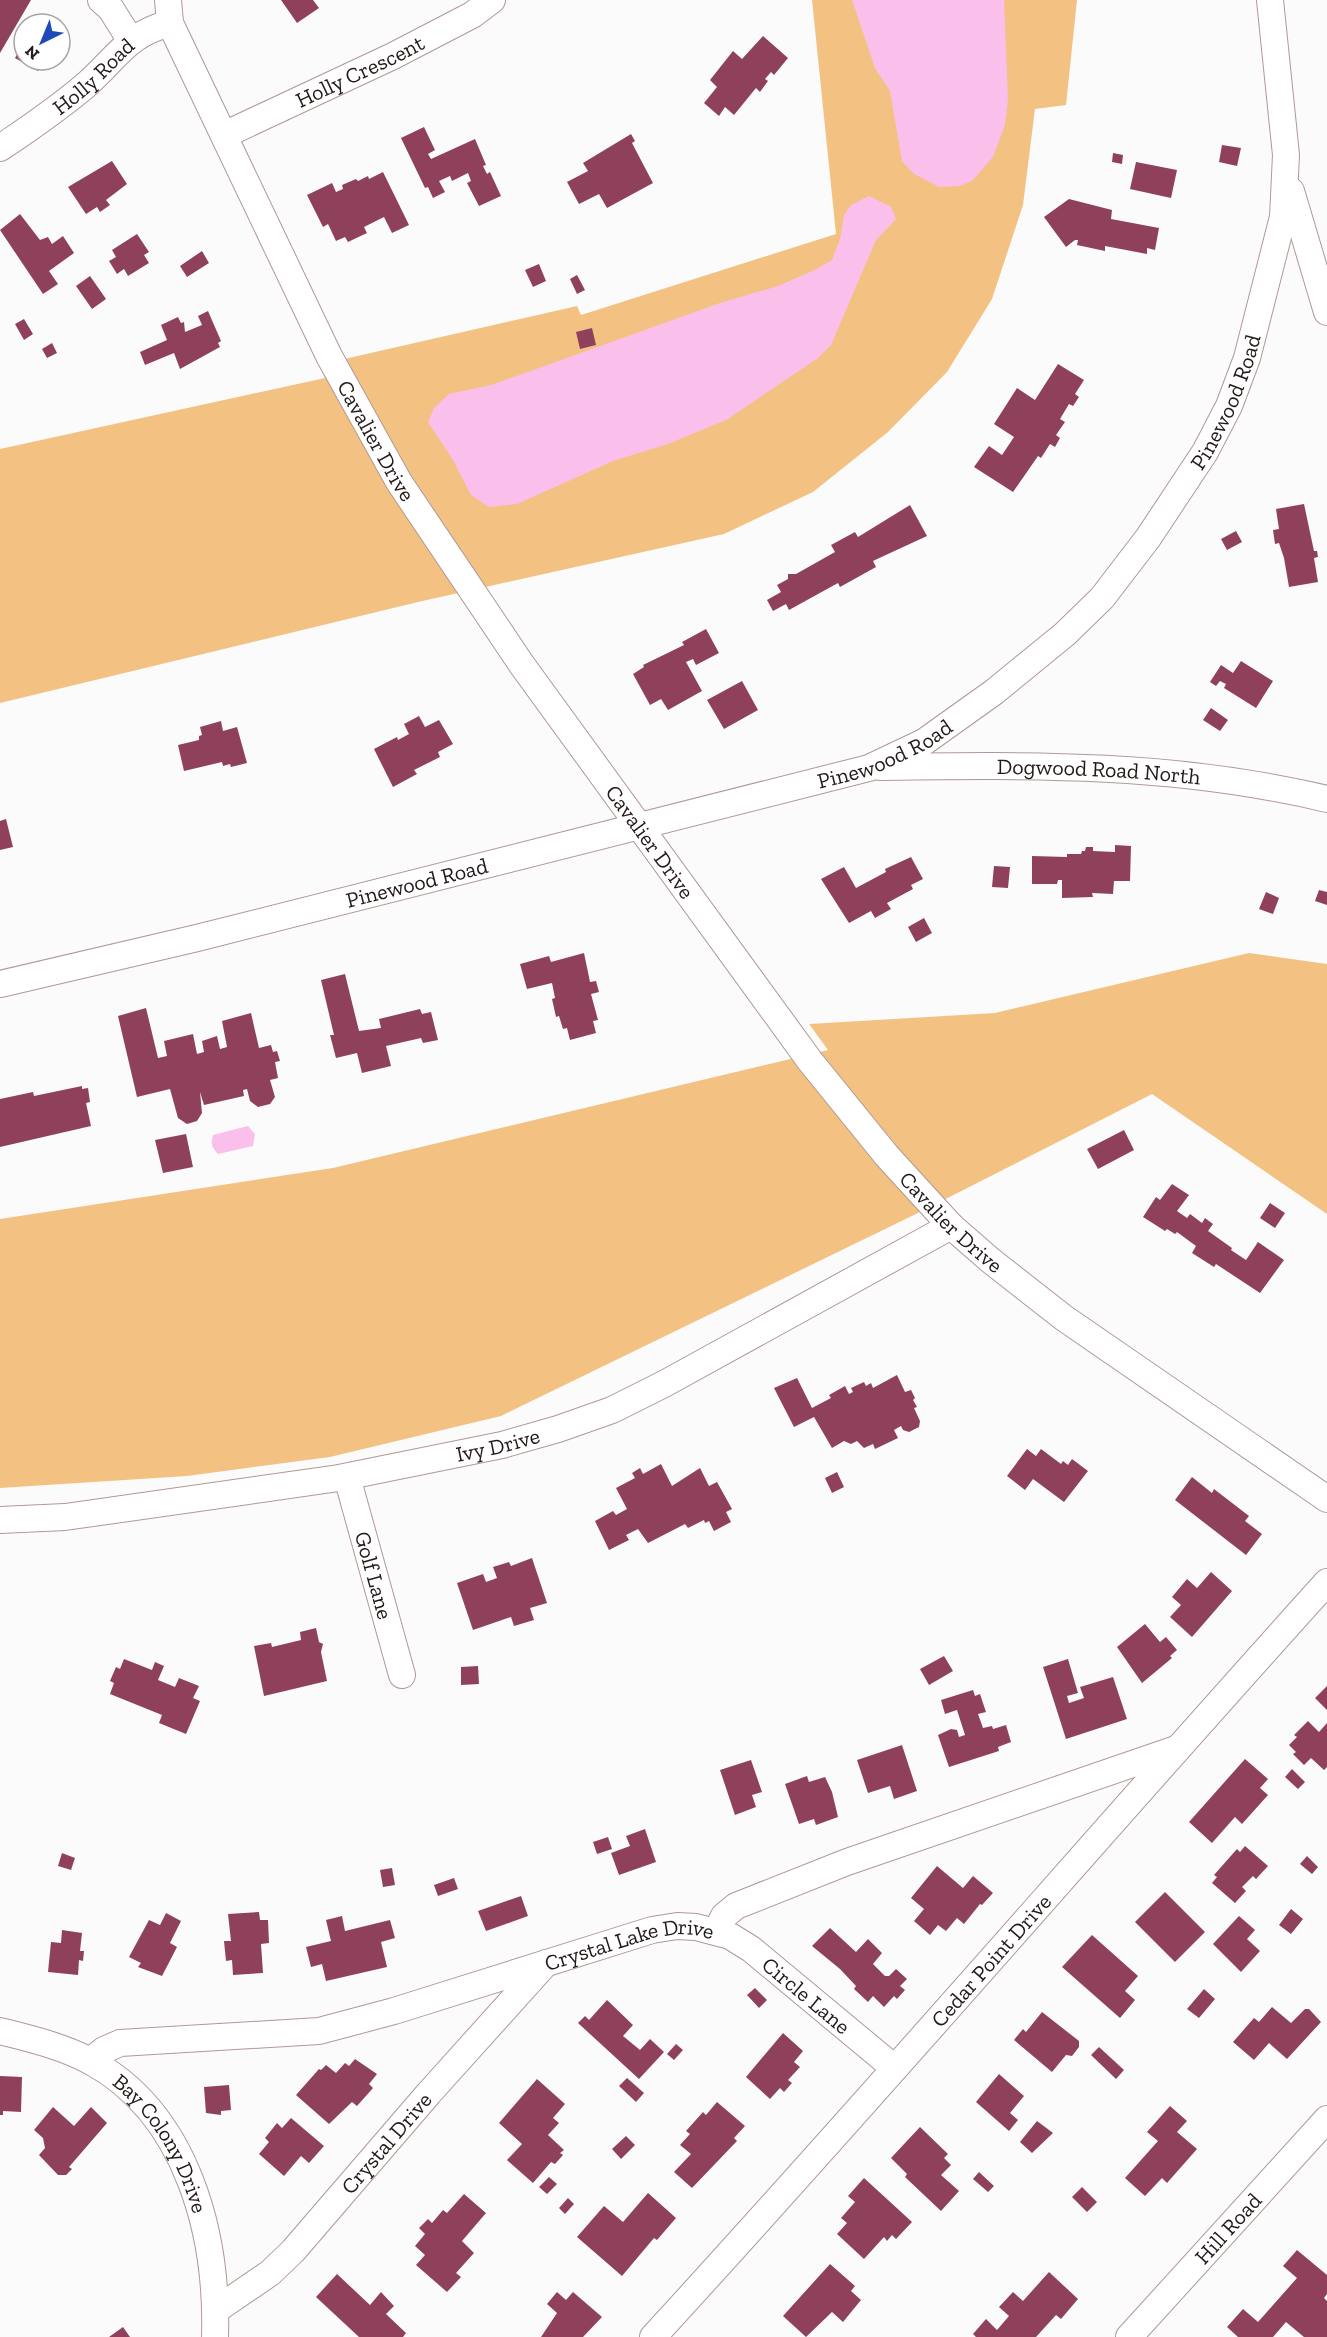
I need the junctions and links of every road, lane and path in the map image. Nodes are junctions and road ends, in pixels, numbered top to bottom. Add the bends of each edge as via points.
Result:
1 (101, 0) edge
2 (492, 0) edge
3 (1270, 0) edge
4 (169, 11) edge
5 (131, 41) junction
6 (6, 135) edge
7 (224, 135) junction
8 (1286, 173) junction
9 (1327, 312) edge
10 (869, 768) junction
11 (1327, 799) edge
12 (639, 824) junction
13 (0, 984) edge
14 (951, 1226) junction
15 (347, 1477) junction
16 (1327, 1499) edge
17 (0, 1520) edge
18 (1327, 1582) edge
19 (402, 1675) dead end
20 (1179, 1748) junction
21 (716, 1931) junction
22 (546, 1963) junction
23 (0, 2031) edge
24 (90, 2061) junction
25 (893, 2067) junction
26 (1327, 2119) edge
27 (216, 2310) junction
28 (215, 2337) edge
29 (653, 2337) edge
30 (1129, 2337) edge

1 - 5 street
2 - 7 street, Holly Crescent via 472,15 393,56
3 - 8 street, Pinewood Road
4 - 5 street, Holly Road
4 - 7 street, Cavalier Drive
5 - 6 street, Holly Road via 88,83
7 - 12 street, Cavalier Drive via 329,356 399,482 522,665
8 - 9 street
8 - 10 street, Pinewood Road via 1284,217 1244,368 1205,452 1148,538 1102,598 1065,634 924,742
10 - 11 street, Dogwood Road North via 1128,768 1207,776
10 - 12 street, Pinewood Road
12 - 13 street, Pinewood Road via 197,938
12 - 14 street, Cavalier Drive via 810,1061 887,1156
14 - 15 street, Ivy Drive via 612,1410 502,1445
14 - 16 street, Cavalier Drive via 1064,1318
15 - 17 street, Ivy Drive via 65,1517
15 - 19 street, Golf Lane
18 - 20 street, Cedar Point Drive
20 - 21 street, Crystal Lake Drive via 847,1862 736,1906 724,1916
20 - 25 street, Cedar Point Drive
21 - 22 street, Crystal Lake Drive via 677,1926 652,1930
21 - 25 street, Circle Lane via 751,1949
22 - 24 street, Crystal Lake Drive via 319,2031 120,2043
22 - 27 street, Crystal Drive via 293,2251 270,2273
23 - 24 street, Bay Colony Drive via 55,2045
24 - 27 street, Bay Colony Drive via 145,2105 184,2166 208,2236
25 - 29 street, Cedar Point Drive
26 - 30 street, Hill Road
27 - 28 street, Bay Colony Drive

